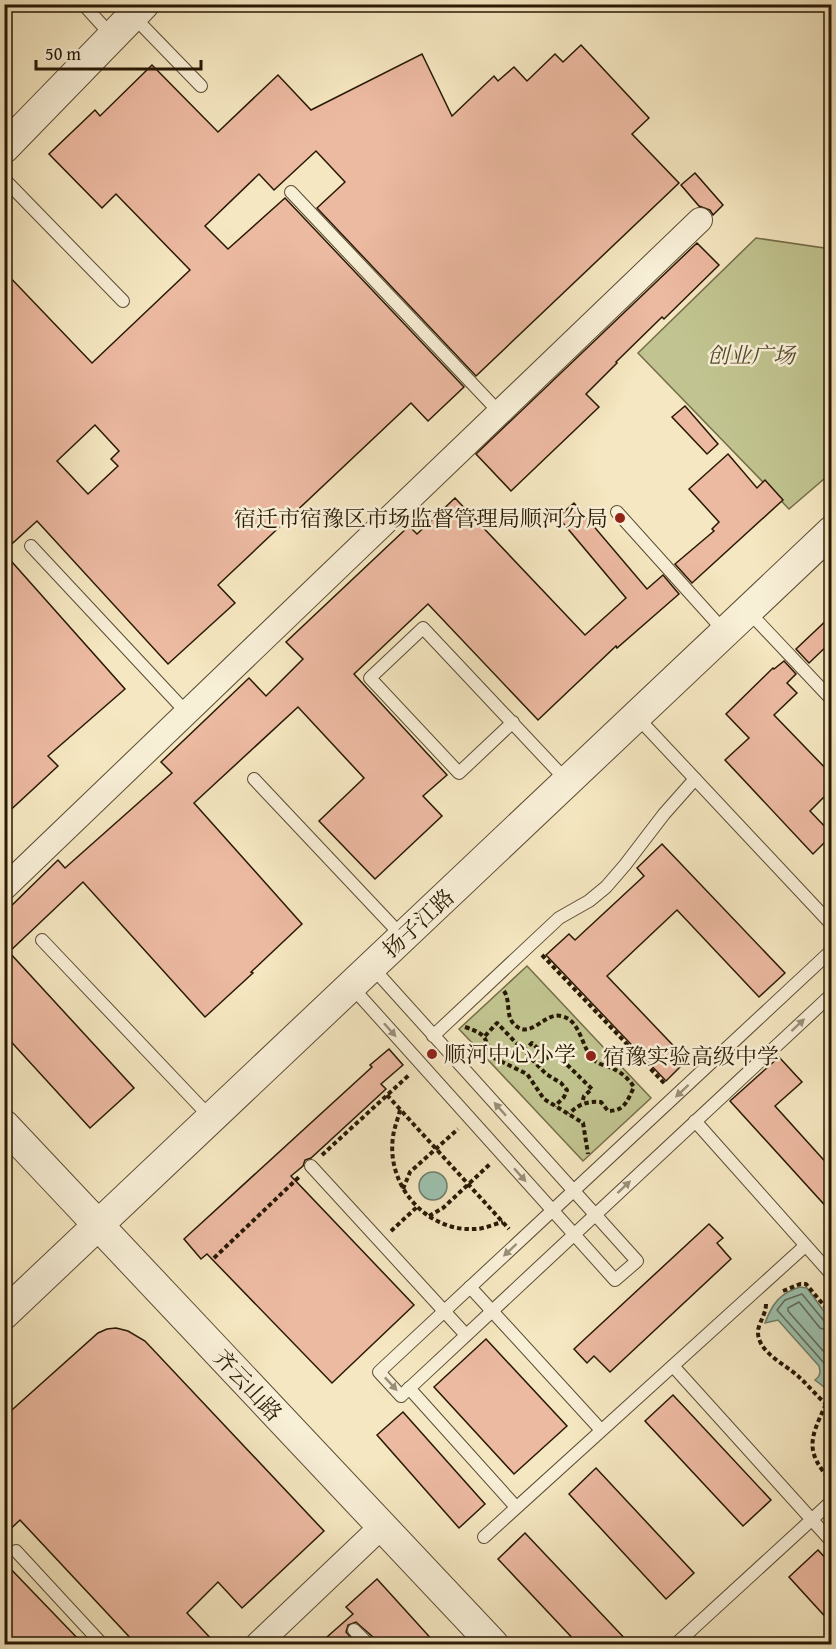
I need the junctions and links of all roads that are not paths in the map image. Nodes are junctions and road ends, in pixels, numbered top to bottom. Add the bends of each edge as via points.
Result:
1 (83, 4) edge
2 (130, 19) edge
3 (201, 86) dead end
4 (4, 148) edge
5 (4, 179) edge
6 (291, 192) dead end
7 (700, 220) dead end
8 (123, 301) dead end
9 (500, 413) junction
10 (617, 512) dead end
11 (830, 535) edge
12 (31, 546) dead end
13 (748, 611) junction
14 (726, 633) junction
15 (831, 700) edge
16 (187, 713) junction
17 (637, 717) junction
18 (513, 722) junction
19 (254, 779) dead end
20 (695, 779) junction
21 (568, 782) junction
22 (6, 882) edge
23 (831, 925) edge
24 (403, 937) junction
25 (42, 940) dead end
26 (831, 950) edge
27 (361, 976) junction
28 (831, 994) edge
29 (433, 1036) junction
30 (211, 1118) junction
31 (695, 1121) junction
32 (4, 1125) edge
33 (311, 1166) dead end
34 (574, 1191) junction
35 (552, 1210) junction
36 (595, 1215) junction
37 (97, 1225) junction
38 (574, 1234) junction
39 (805, 1246) junction
40 (831, 1275) edge
41 (470, 1287) junction
42 (444, 1311) junction
43 (492, 1311) junction
44 (4, 1314) edge
45 (466, 1335) junction
46 (673, 1366) junction
47 (409, 1389) junction
48 (601, 1430) junction
49 (831, 1501) edge
50 (516, 1507) junction
51 (811, 1520) junction
52 (382, 1526) junction
53 (484, 1537) dead end
54 (831, 1542) edge
55 (16, 1551) dead end
56 (354, 1630) dead end
57 (102, 1644) edge
58 (258, 1644) edge
59 (368, 1644) edge
60 (493, 1644) edge
61 (676, 1644) edge

1 - 2 lane
2 - 3 lane
2 - 4 street
5 - 8 lane
6 - 9 lane
7 - 9 street
9 - 16 street
10 - 14 lane
11 - 13 street, 扬子江路
12 - 16 lane
13 - 14 street, 扬子江路
13 - 15 lane
14 - 17 street, 扬子江路
16 - 22 street
17 - 20 lane
17 - 21 street, 扬子江路
18 - 18 lane via 423,628 370,678 459,773
18 - 21 lane
19 - 24 lane
20 - 23 lane
20 - 29 lane via 606,887 589,902 559,918
21 - 24 street, 扬子江路
24 - 27 street, 扬子江路
25 - 30 lane
26 -> 34 lane
27 - 29 lane
27 - 30 street, 扬子江路
27 -> 35 lane via 470,1118
31 -> 28 lane
34 -> 29 lane
30 - 37 street, 扬子江路
36 -> 31 lane
31 - 39 lane
32 - 37 street, 齐云山路
33 - 42 lane
34 - 35 lane
34 - 36 lane
35 - 38 lane
35 -> 41 lane
36 - 38 lane
36 - 38 lane via 637,1261 615,1280
37 - 44 street, 扬子江路
37 - 52 street, 齐云山路
38 - 43 lane
39 - 40 lane
39 - 46 lane
41 - 42 lane
41 - 43 lane
42 - 45 lane
42 -> 47 lane via 379,1372 401,1396
43 - 45 lane
43 - 48 lane
45 - 47 lane
46 - 48 lane
46 - 51 lane
47 - 50 lane
48 - 50 lane
49 - 51 lane
50 - 53 lane
51 - 54 lane
51 - 61 lane
52 - 58 street
52 - 60 street, 齐云山路
55 - 57 lane
56 - 59 lane

